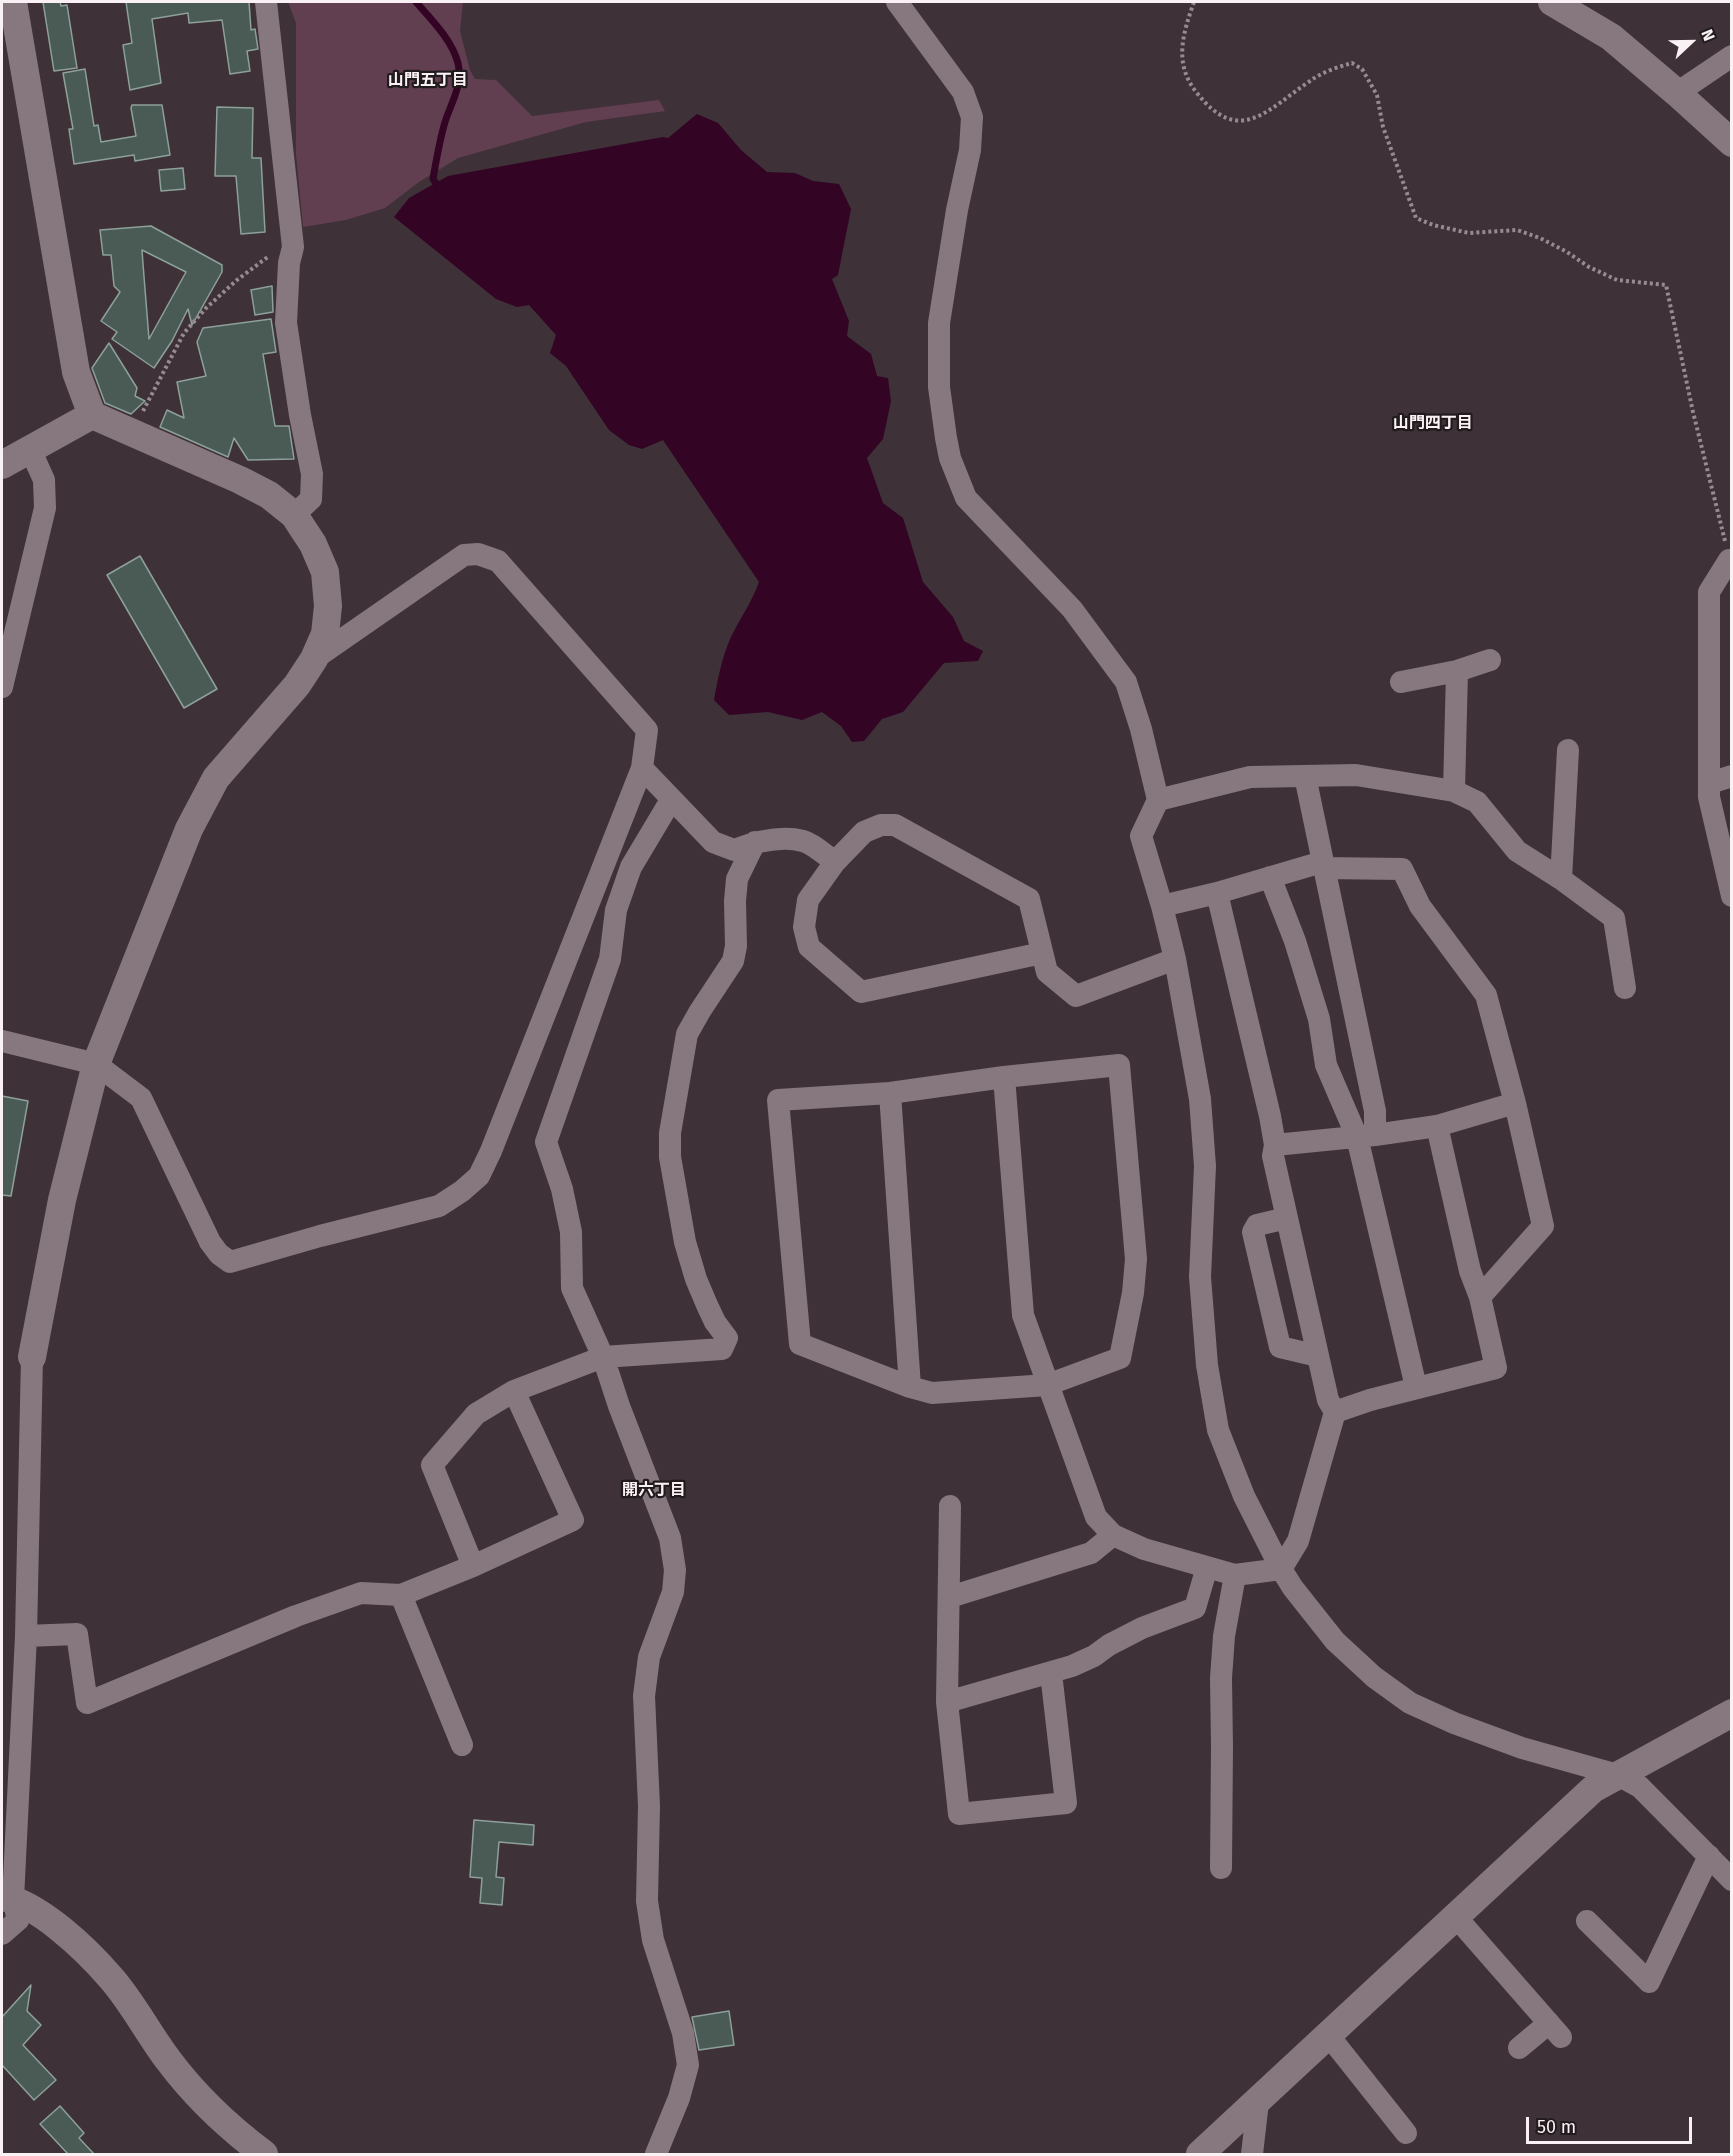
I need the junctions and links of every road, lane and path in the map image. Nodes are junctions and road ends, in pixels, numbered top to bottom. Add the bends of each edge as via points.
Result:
1 (13, 2) edge
2 (266, 2) edge
3 (897, 2) edge
4 (1194, 2) edge
5 (1552, 2) edge
6 (1731, 56) edge
7 (1677, 93) junction
8 (1731, 143) edge
9 (293, 247) junction
10 (92, 415) junction
11 (134, 434) junction
12 (30, 449) junction
13 (2, 465) edge
14 (294, 515) junction
15 (1729, 560) joint
16 (314, 659) junction
17 (1490, 660) dead end
18 (1457, 671) junction
19 (1401, 682) dead end
20 (2, 687) edge
21 (1568, 750) dead end
22 (642, 768) junction
23 (1305, 776) junction
24 (1731, 776) edge
25 (1710, 783) junction
26 (1454, 792) junction
27 (671, 800) junction
28 (1158, 800) junction
29 (755, 842) junction
30 (835, 862) junction
31 (1323, 865) junction
32 (1270, 878) junction
33 (1561, 879) junction
34 (1217, 893) junction
35 (1731, 896) edge
36 (1162, 906) junction
37 (1042, 952) junction
38 (1175, 960) junction
39 (1625, 988) dead end
40 (2, 1041) edge
41 (96, 1064) junction
42 (1004, 1077) junction
43 (890, 1093) junction
44 (1515, 1103) junction
45 (1437, 1126) junction
46 (1366, 1136) junction
47 (1275, 1145) junction
48 (1287, 1218) junction
49 (1480, 1297) junction
50 (1318, 1356) junction
51 (603, 1357) junction
52 (32, 1358) joint
53 (1047, 1385) junction
54 (910, 1387) junction
55 (1416, 1387) junction
56 (514, 1391) junction
57 (1335, 1412) junction
58 (950, 1506) dead end
59 (1113, 1535) junction
60 (473, 1566) junction
61 (1208, 1567) junction
62 (1281, 1569) junction
63 (1235, 1575) junction
64 (401, 1595) junction
65 (950, 1597) junction
66 (26, 1636) junction
67 (1051, 1673) junction
68 (947, 1702) junction
69 (1731, 1713) edge
70 (462, 1745) dead end
71 (1618, 1775) junction
72 (1709, 1856) junction
73 (1221, 1868) dead end
74 (1731, 1880) edge
75 (7, 1898) edge
76 (1456, 1917) junction
77 (1587, 1920) dead end
78 (2, 1934) edge
79 (1329, 2036) junction
80 (1519, 2048) dead end
81 (1258, 2102) junction
82 (1406, 2133) dead end
83 (264, 2154) edge
84 (656, 2154) edge
85 (1200, 2154) edge
86 (1252, 2154) edge

1 - 10 street via 76,372
2 - 9 street
3 - 28 street via 963,92 972,117 970,150 939,323 939,387 950,458 966,498 1072,609 1126,682
4 - 15 path via 1182,41 1188,82 1204,103 1222,115 1239,121 1261,117 1311,80 1352,63 1362,69 1377,95 1383,128 1416,218 1469,233 1517,230 1617,279 1666,285
5 - 7 street via 1611,37
6 - 7 street
7 - 8 street
9 - 11 path via 268,256 237,280 183,333
9 - 14 street via 286,323 312,474 311,499
10 - 11 street
10 - 12 street
11 - 14 street via 240,480 269,495
12 - 13 street
12 - 20 street via 44,480 45,508
14 - 16 street via 325,572 325,634
15 - 25 street via 1709,592
16 - 22 street via 464,555 478,554 498,561 647,730
16 - 41 street via 297,685 216,778 189,829
17 - 18 street
18 - 19 street
18 - 26 street
21 - 33 street
22 - 27 street
22 - 41 street via 491,1151 479,1176 439,1206 230,1262 210,1242 141,1098
23 - 26 street via 1356,776
23 - 28 street via 1250,777
23 - 31 street
24 - 25 street
25 - 35 street via 1709,797
26 - 33 street via 1477,802 1517,851
27 - 29 street via 713,842 734,850
27 - 51 street via 631,867 616,910 610,959 546,1142 572,1232 572,1288
28 - 36 street via 1141,836
29 - 30 street via 805,841
29 - 51 street via 737,879 733,961 687,1034 670,1133 669,1157 685,1242 707,1305 727,1338 722,1349
30 - 37 street via 864,831 895,825 1029,899
30 - 37 street via 808,900 804,927 809,947 861,992
31 - 32 street
31 - 44 street via 1402,869 1420,906 1486,994
31 - 46 street via 1375,1111
32 - 34 street
32 - 46 street via 1295,940 1319,1019 1326,1065
33 - 39 street via 1614,918
34 - 36 street
34 - 47 street
36 - 38 street
37 - 38 street via 1047,972 1076,996
38 - 62 street via 1200,1099 1205,1166 1200,1277 1207,1365 1218,1430 1244,1496
40 - 41 street
41 - 52 street via 62,1200
42 - 43 street
42 - 53 street via 1023,1315
42 - 53 street via 1119,1065 1136,1259 1120,1358
43 - 54 street
43 - 54 street via 778,1100 800,1344
44 - 45 street
44 - 49 street via 1543,1226
45 - 46 street
45 - 49 street via 1470,1271
46 - 47 street
46 - 55 street
47 - 48 street via 1273,1156
48 - 50 street
48 - 50 street via 1257,1225 1253,1232 1280,1347
49 - 55 street via 1496,1368
50 - 57 street via 1328,1400
51 - 56 street
51 - 84 street via 670,1539 675,1570 673,1592 649,1657 644,1696 649,1806 647,1901 653,1940 683,2033 688,2065
52 - 66 street
53 - 54 street via 932,1392
53 - 59 street via 1088,1500 1096,1518
55 - 57 street
56 - 60 street via 476,1414 432,1465
56 - 60 street via 573,1520
57 - 62 street via 1298,1541
58 - 65 street
59 - 61 street via 1144,1549
59 - 65 street via 1090,1553
60 - 64 street
61 - 63 street
61 - 67 street via 1195,1608 1142,1628 1094,1656
62 - 63 street
62 - 71 street via 1335,1641 1410,1703 1522,1748
63 - 73 street via 1221,1678
64 - 66 street via 361,1593 87,1703 77,1634
64 - 70 street
65 - 68 street
66 - 75 street
67 - 68 street
67 - 68 street via 1066,1803 959,1814
69 - 71 street
71 - 72 street via 1640,1787
71 - 76 street via 1575,1805
72 - 74 street
72 - 77 street via 1650,1982
75 - 78 street via 18,1920
75 - 83 street via 72,1939 112,1979 169,2061 206,2105
76 - 79 street
76 - 80 street via 1555,2030
79 - 81 street
79 - 82 street
81 - 85 street
81 - 86 street

